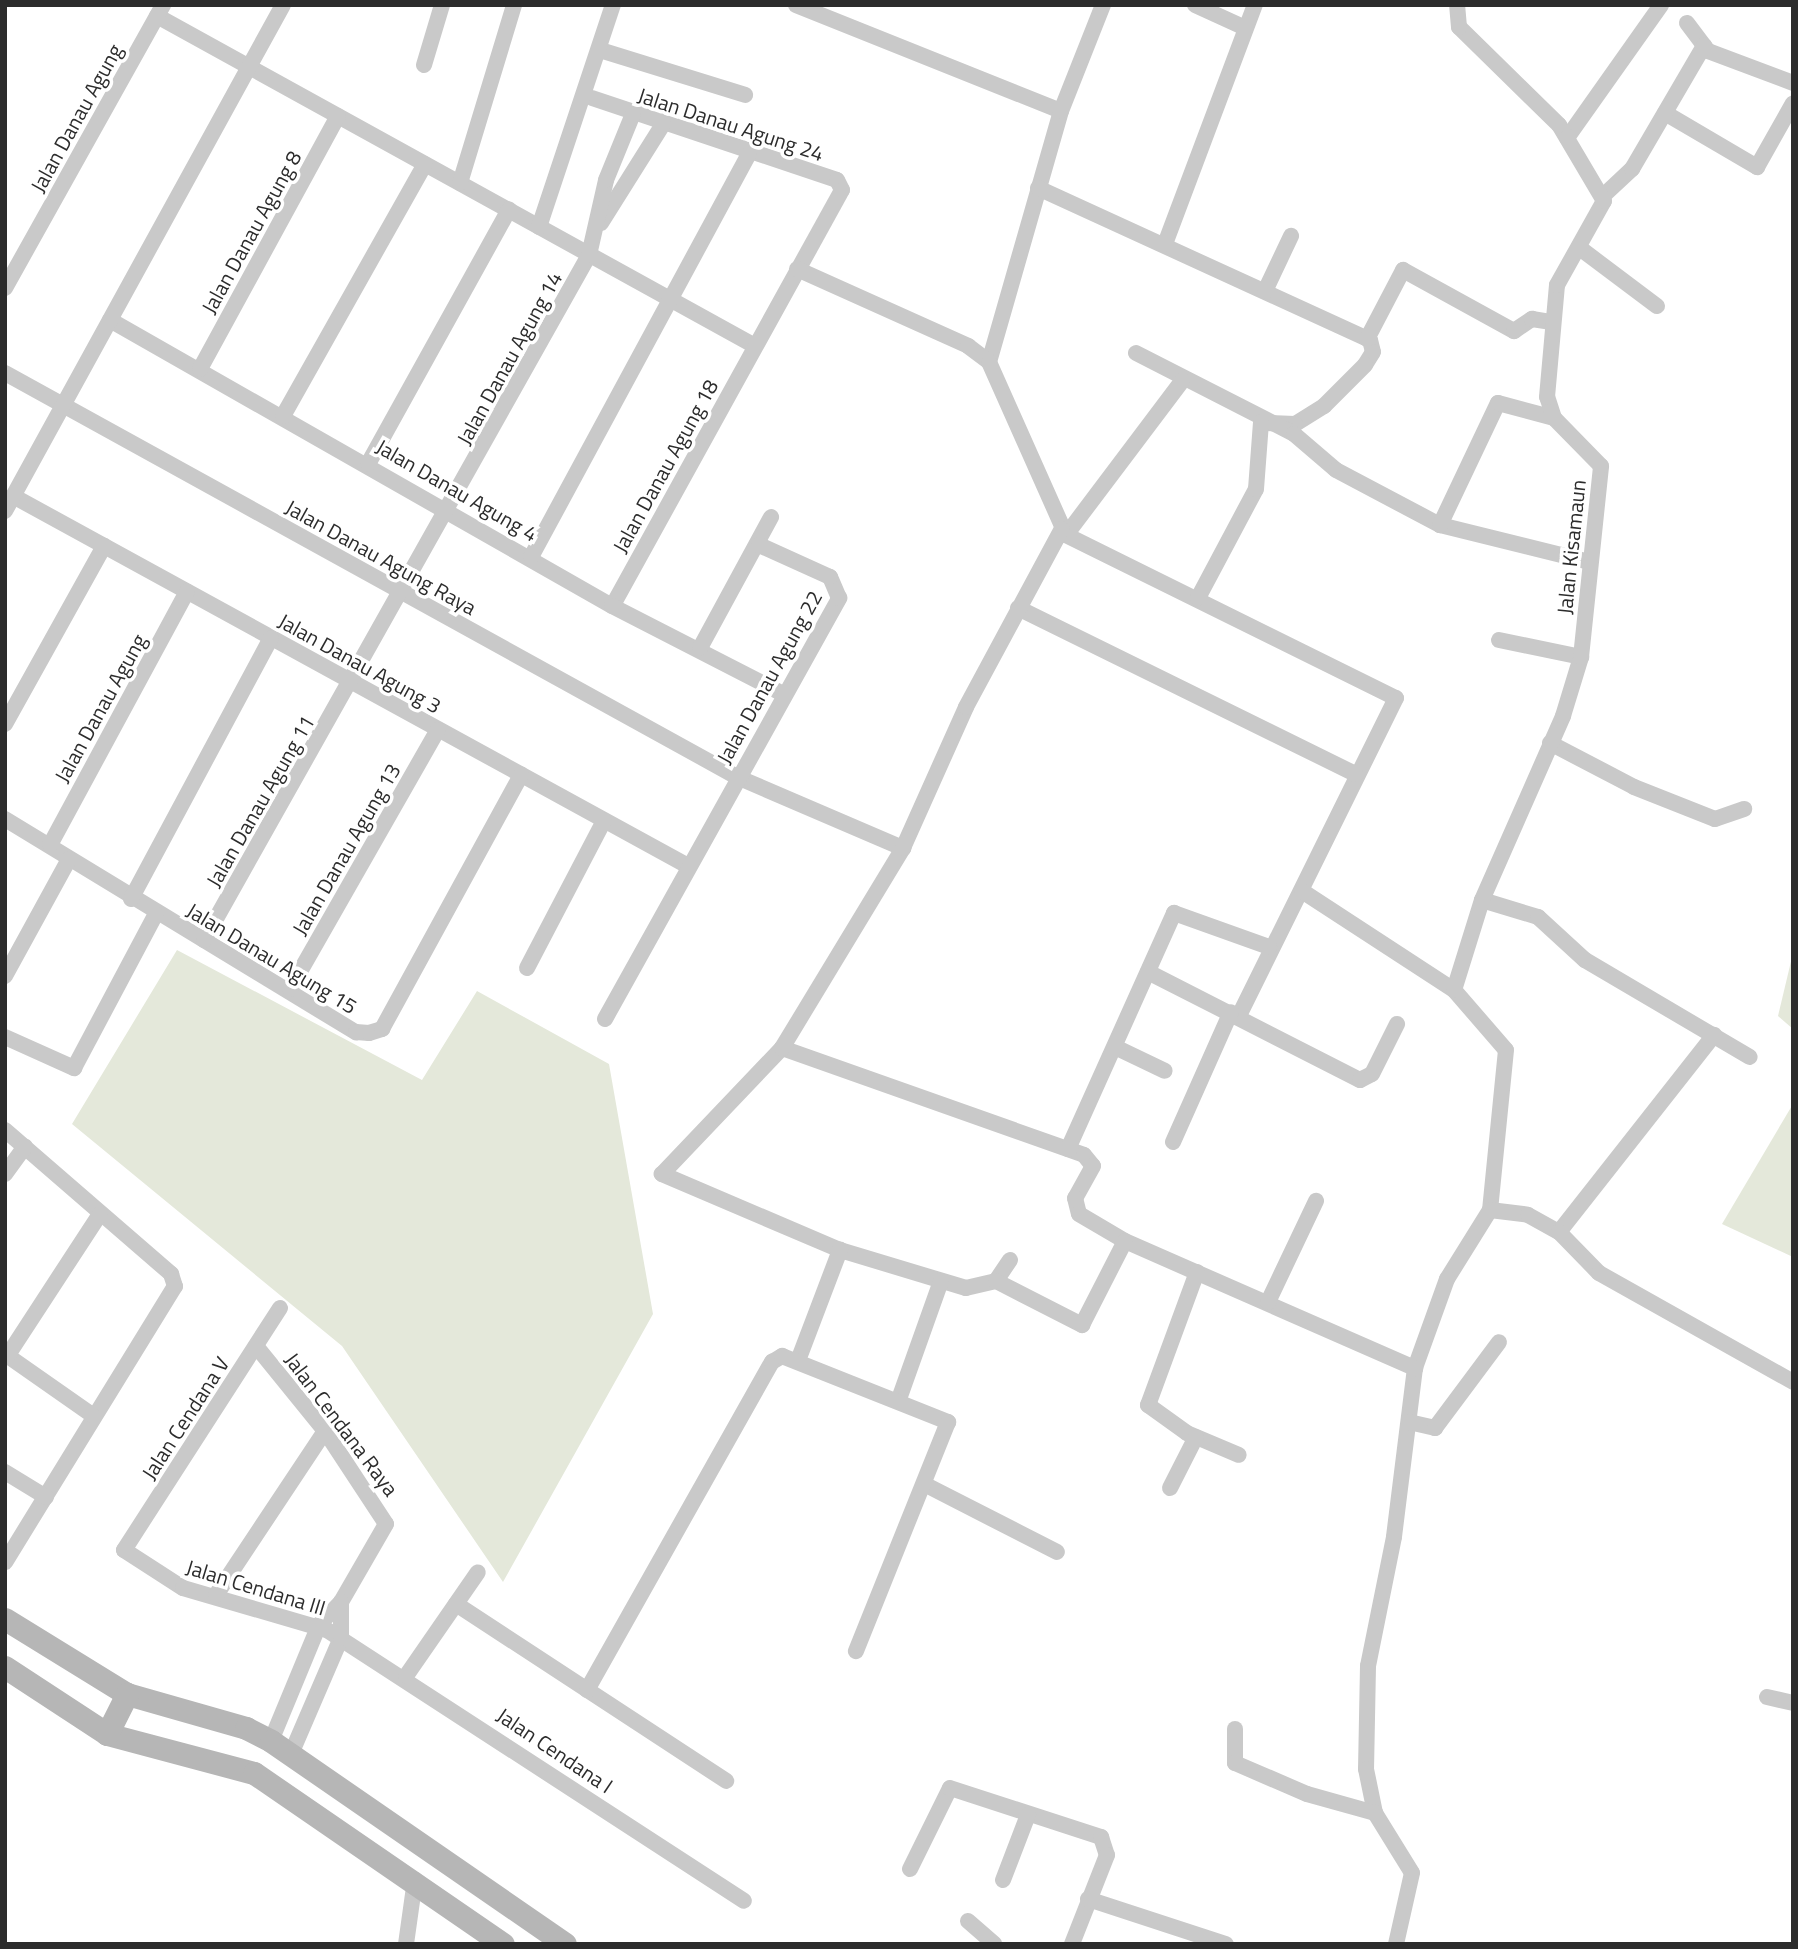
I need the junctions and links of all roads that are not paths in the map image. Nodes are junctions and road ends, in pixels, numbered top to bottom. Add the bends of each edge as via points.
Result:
1 (283, 5) edge
2 (442, 5) edge
3 (514, 5) edge
4 (613, 5) edge
5 (796, 5) edge
6 (1103, 5) edge
7 (1195, 5) edge
8 (1255, 5) edge
9 (1457, 5) edge
10 (1661, 5) edge
11 (160, 11) edge
12 (1688, 23) dead end
13 (1243, 27) junction
14 (1704, 47) junction
15 (600, 50) junction
16 (424, 65) dead end
17 (249, 67) junction
18 (1793, 83) edge
19 (745, 95) dead end
20 (592, 98) dead end
21 (1793, 103) edge
22 (1061, 111) junction
23 (1665, 113) junction
24 (633, 114) junction
25 (338, 116) junction
26 (663, 124) junction
27 (1567, 138) junction
28 (748, 155) junction
29 (425, 164) junction
30 (460, 183) junction
31 (1038, 188) junction
32 (1603, 196) junction
33 (509, 210) junction
34 (600, 225) junction
35 (539, 227) junction
36 (1291, 236) dead end
37 (1166, 244) junction
38 (1581, 249) junction
39 (589, 255) junction
40 (797, 269) junction
41 (5, 288) edge
42 (1265, 291) junction
43 (670, 299) junction
44 (1657, 306) dead end
45 (110, 320) junction
46 (1552, 322) junction
47 (1367, 339) junction
48 (755, 346) junction
49 (1136, 353) dead end
50 (989, 362) junction
51 (200, 369) junction
52 (5, 373) edge
53 (1182, 381) junction
54 (64, 406) junction
55 (283, 416) junction
56 (1554, 418) junction
57 (1263, 422) junction
58 (368, 464) junction
59 (9, 504) edge
60 (450, 509) junction
61 (771, 517) dead end
62 (1440, 525) junction
63 (1064, 532) junction
64 (758, 545) junction
65 (104, 546) junction
66 (531, 556) junction
67 (1588, 562) junction
68 (187, 592) junction
69 (404, 593) junction
70 (1198, 598) junction
71 (612, 606) junction
72 (1018, 608) junction
73 (271, 638) junction
74 (1499, 640) dead end
75 (700, 648) junction
76 (1581, 657) junction
77 (353, 683) junction
78 (783, 694) junction
79 (5, 724) edge
80 (438, 730) junction
81 (1550, 743) junction
82 (1355, 774) junction
83 (521, 775) junction
84 (737, 777) junction
85 (1744, 809) dead end
86 (5, 819) edge
87 (604, 821) junction
88 (50, 845) junction
89 (903, 848) junction
90 (69, 859) junction
91 (688, 866) junction
92 (1302, 891) junction
93 (131, 899) junction
94 (1482, 901) junction
95 (156, 914) junction
96 (204, 940) junction
97 (1269, 947) junction
98 (527, 968) dead end
99 (1148, 972) junction
100 (5, 976) edge
101 (289, 989) junction
102 (1454, 990) junction
103 (1235, 1014) junction
104 (605, 1019) dead end
105 (1397, 1024) dead end
106 (1714, 1035) junction
107 (5, 1037) edge
108 (1115, 1046) junction
109 (782, 1048) junction
110 (1750, 1057) dead end
111 (1165, 1071) dead end
112 (5, 1130) edge
113 (1173, 1142) dead end
114 (24, 1146) junction
115 (1068, 1149) junction
116 (5, 1174) edge
117 (1316, 1202) dead end
118 (1490, 1210) junction
119 (100, 1214) junction
120 (1559, 1232) junction
121 (1125, 1241) junction
122 (840, 1250) junction
123 (1010, 1260) dead end
124 (1197, 1272) junction
125 (941, 1281) junction
126 (996, 1281) junction
127 (1268, 1303) junction
128 (280, 1308) dead end
129 (1499, 1342) dead end
130 (256, 1346) junction
131 (6, 1354) edge
132 (799, 1358) junction
133 (1415, 1368) junction
134 (1793, 1382) edge
135 (899, 1399) junction
136 (92, 1415) junction
137 (1409, 1422) junction
138 (325, 1431) junction
139 (1196, 1437) junction
140 (1239, 1455) dead end
141 (5, 1472) edge
142 (926, 1485) junction
143 (1170, 1488) dead end
144 (46, 1497) junction
145 (124, 1550) joint
146 (1057, 1552) dead end
147 (5, 1562) edge
148 (478, 1573) dead end
149 (216, 1595) junction
150 (341, 1602) junction
151 (456, 1604) junction
152 (5, 1619) edge
153 (318, 1625) junction
154 (341, 1638) junction
155 (856, 1651) dead end
156 (5, 1667) edge
157 (406, 1676) junction
158 (587, 1690) junction
159 (127, 1694) junction
160 (1767, 1696) dead end
161 (1793, 1703) edge
162 (1234, 1729) dead end
163 (107, 1734) junction
164 (271, 1741) junction
165 (291, 1754) junction
166 (726, 1781) dead end
167 (1375, 1813) junction
168 (1028, 1815) junction
169 (447, 1860) junction
170 (910, 1869) dead end
171 (1003, 1880) dead end
172 (422, 1885) junction
173 (1088, 1899) junction
174 (744, 1901) dead end
175 (968, 1921) dead end
176 (560, 1942) edge
177 (406, 1944) edge
178 (503, 1944) edge
179 (994, 1944) edge
180 (1072, 1944) edge
181 (1226, 1944) edge
182 (1396, 1944) edge

1 - 17 street
2 - 16 street
3 - 30 street
4 - 15 street
5 - 22 street
6 - 22 street
7 - 13 street
8 - 13 street
9 - 27 street via 1460,27 1512,74
10 - 27 street
11 - 17 street
11 - 41 street, Jalan Danau Agung
12 - 14 street
13 - 37 street
14 - 18 street
14 - 23 street
15 - 19 street
15 - 35 street
17 - 25 street
17 - 45 street
20 - 24 street, Jalan Danau Agung 24
21 - 23 street via 1757,167
22 - 31 street
23 - 32 street via 1632,169
24 - 26 street, Jalan Danau Agung 24
24 - 34 street, Jalan Danau Agung 14 via 606,180
25 - 29 street
25 - 51 street, Jalan Danau Agung 8
26 - 28 street, Jalan Danau Agung 24
26 - 34 street, Jalan Danau Agung 14 via 628,188
27 - 32 street
28 - 40 street, Jalan Danau Agung 24 via 841,184
28 - 43 street
29 - 30 street
29 - 55 street
30 - 33 street
31 - 37 street
31 - 50 street
32 - 38 street
33 - 35 street
33 - 58 street
34 - 39 street, Jalan Danau Agung 14
35 - 39 street
36 - 42 street
37 - 42 street
38 - 44 street
38 - 46 street via 1557,285
39 - 43 street
39 - 60 street, Jalan Danau Agung 14
40 - 48 street, Jalan Danau Agung 24
40 - 50 street via 968,346
42 - 47 street
43 - 48 street
43 - 66 street
45 - 51 street, Jalan Danau Agung 4
45 - 54 street
46 - 47 street via 1528,320 1514,331 1403,270
46 - 56 street via 1547,397
47 - 57 street via 1373,352 1365,365 1324,406 1295,424
48 - 71 street, Jalan Danau Agung 18
49 - 53 street
50 - 63 street
51 - 55 street, Jalan Danau Agung 4
52 - 54 street, Jalan Danau Agung Raya
53 - 57 street
53 - 63 street
54 - 59 street
54 - 69 street, Jalan Danau Agung Raya
55 - 58 street, Jalan Danau Agung 4
56 - 62 street via 1498,403
56 - 67 street, Jalan Kisamaun via 1601,466
57 - 62 street via 1294,434 1378,496
57 - 70 street via 1256,489
58 - 60 street, Jalan Danau Agung 4
59 - 65 street, Jalan Danau Agung 3
60 - 66 street, Jalan Danau Agung 4
60 - 69 street, Jalan Danau Agung 14
61 - 64 street
62 - 67 street
63 - 70 street
63 - 72 street
64 - 75 street
64 - 78 street, Jalan Danau Agung 22 via 830,577 839,589
65 - 68 street, Jalan Danau Agung 3
65 - 79 street
66 - 71 street, Jalan Danau Agung 4
67 - 76 street, Jalan Kisamaun
68 - 73 street, Jalan Danau Agung 3
68 - 88 street, Jalan Danau Agung
69 - 77 street, Jalan Danau Agung 11
69 - 84 street, Jalan Danau Agung Raya
70 - 82 street via 1396,698 1396,708
71 - 75 street, Jalan Danau Agung 4
72 - 82 street
72 - 89 street
73 - 77 street, Jalan Danau Agung 3
73 - 93 street
74 - 76 street
75 - 78 street, Jalan Danau Agung 4
76 - 81 street, Jalan Kisamaun
77 - 80 street, Jalan Danau Agung 3
77 - 96 street, Jalan Danau Agung 11
78 - 84 street, Jalan Danau Agung 22
80 - 83 street, Jalan Danau Agung 3
80 - 101 street, Jalan Danau Agung 13
81 - 85 street via 1634,788 1715,819
81 - 94 street, Jalan Kisamaun
82 - 92 street
83 - 87 street, Jalan Danau Agung 3
83 - 101 street, Jalan Danau Agung 15 via 382,1028 356,1032
84 - 89 street, Jalan Danau Agung Raya
84 - 91 street, Jalan Danau Agung 22
86 - 88 street, Jalan Danau Agung 15
87 - 91 street, Jalan Danau Agung 3
87 - 98 street
88 - 90 street, Jalan Danau Agung 15
89 - 109 street
90 - 93 street, Jalan Danau Agung 15
90 - 100 street
91 - 104 street, Jalan Danau Agung 22
92 - 97 street
92 - 102 street
93 - 95 street, Jalan Danau Agung 15
94 - 102 street, Jalan Kisamaun
94 - 106 street via 1538,917 1578,955
95 - 96 street, Jalan Danau Agung 15
95 - 107 street via 74,1068
96 - 101 street, Jalan Danau Agung 15
97 - 99 street via 1180,910
97 - 103 street
99 - 103 street
99 - 108 street
102 - 118 street via 1506,1050
103 - 105 street via 1360,1080 1372,1074
103 - 113 street
106 - 110 street
106 - 120 street
108 - 111 street
108 - 115 street
109 - 115 street
109 - 122 street via 662,1174
112 - 114 street
114 - 116 street
114 - 119 street
115 - 121 street via 1093,1166 1075,1209
117 - 127 street
118 - 120 street via 1528,1215
118 - 133 street via 1447,1279
119 - 131 street
119 - 136 street via 171,1274 175,1286
120 - 134 street via 1599,1273
121 - 124 street
121 - 126 street via 1082,1325
122 - 125 street
122 - 132 street
123 - 126 street
124 - 127 street
124 - 139 street via 1148,1401 1154,1413
125 - 126 street via 966,1288
125 - 135 street
127 - 133 street
128 - 130 street, Jalan Cendana V
129 - 137 street via 1435,1428
130 - 138 street, Jalan Cendana Raya
130 - 145 street, Jalan Cendana V
131 - 136 street
132 - 135 street
132 - 158 street via 772,1362
133 - 137 street
135 - 142 street via 948,1422
136 - 144 street
137 - 167 street via 1368,1666 1366,1769
138 - 149 street
138 - 150 street, Jalan Cendana Raya via 386,1524
139 - 140 street
139 - 143 street
141 - 144 street
142 - 146 street
142 - 155 street
144 - 147 street
145 - 149 street, Jalan Cendana III via 170,1583
148 - 151 street
149 - 153 street, Jalan Cendana III
150 - 153 street, Jalan Cendana Raya
150 - 154 street, Jalan Cendana Raya
151 - 157 street
151 - 158 street
152 - 159 street
153 - 154 street, Jalan Cendana III
153 - 164 street
154 - 157 street, Jalan Cendana I
154 - 165 street
156 - 163 street
157 - 174 street, Jalan Cendana I
158 - 166 street
159 - 163 street
159 - 164 street via 246,1728
160 - 161 street
162 - 167 street via 1236,1763 1307,1794
163 - 172 street via 254,1773
164 - 165 street
165 - 169 street
167 - 182 street via 1412,1873
168 - 170 street via 947,1789
168 - 171 street
168 - 173 street via 1107,1841
169 - 172 street
169 - 176 street
172 - 177 street
172 - 178 street
173 - 180 street
173 - 181 street
175 - 179 street

